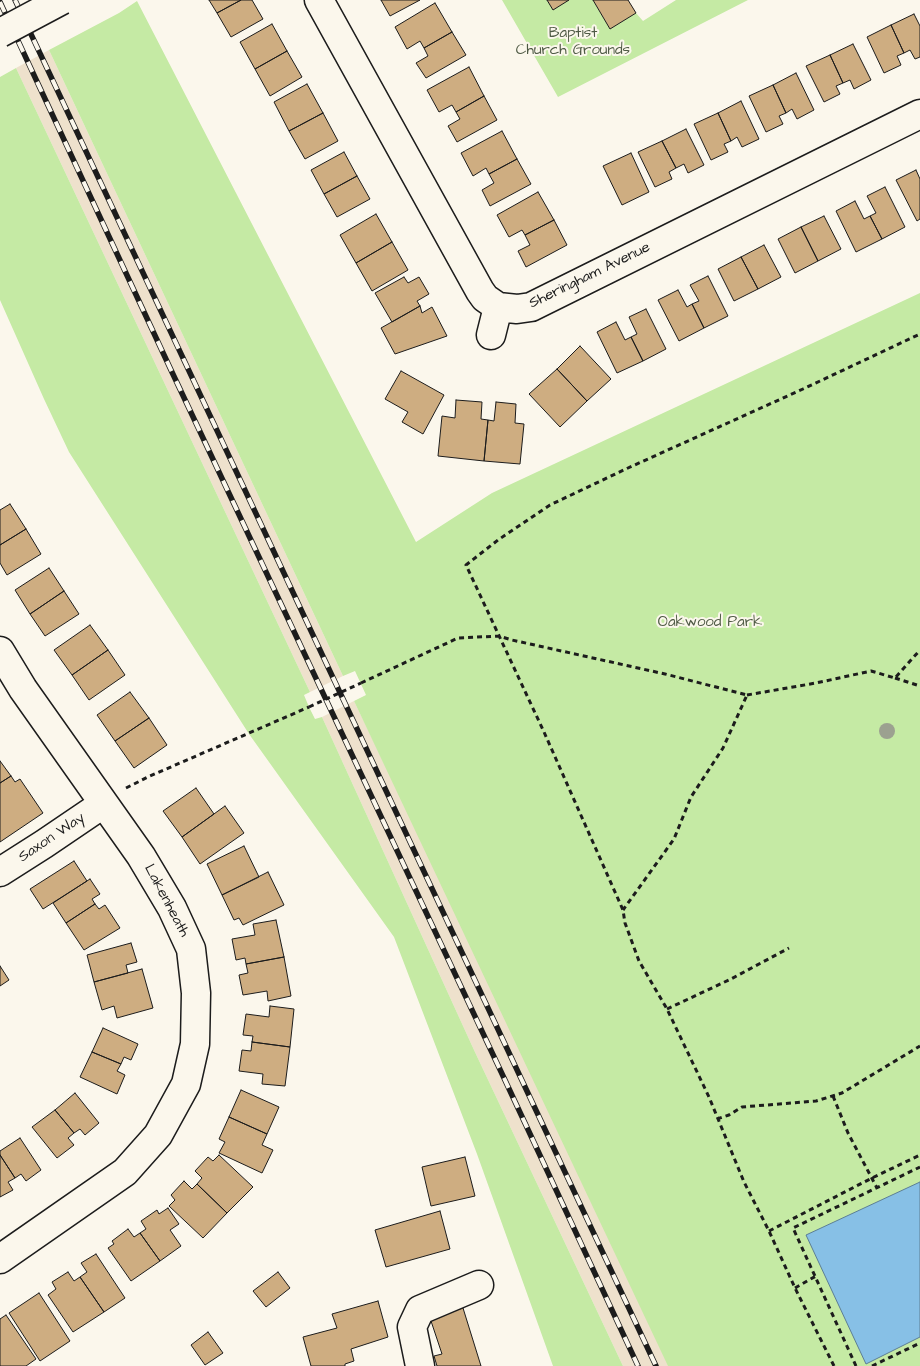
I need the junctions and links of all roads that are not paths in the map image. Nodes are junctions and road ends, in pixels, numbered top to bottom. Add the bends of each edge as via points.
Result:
1 (62, 0) edge
2 (319, 0) edge
3 (0, 33) edge
4 (920, 114) edge
5 (498, 307) junction
6 (491, 335) dead end
7 (0, 651) edge
8 (103, 804) junction
9 (0, 872) edge
10 (0, 1259) edge
11 (479, 1285) dead end
12 (420, 1366) edge

1 - 3 street, bridge
2 - 5 street via 484,298
4 - 5 street, Sheringham Avenue via 531,307
5 - 6 street
7 - 8 street, Lakenheath
8 - 9 street, Saxon Way
8 - 10 street, Lakenheath via 154,878 191,948 196,993 195,1044 186,1084 158,1135 125,1172
11 - 12 street via 420,1310 412,1327

